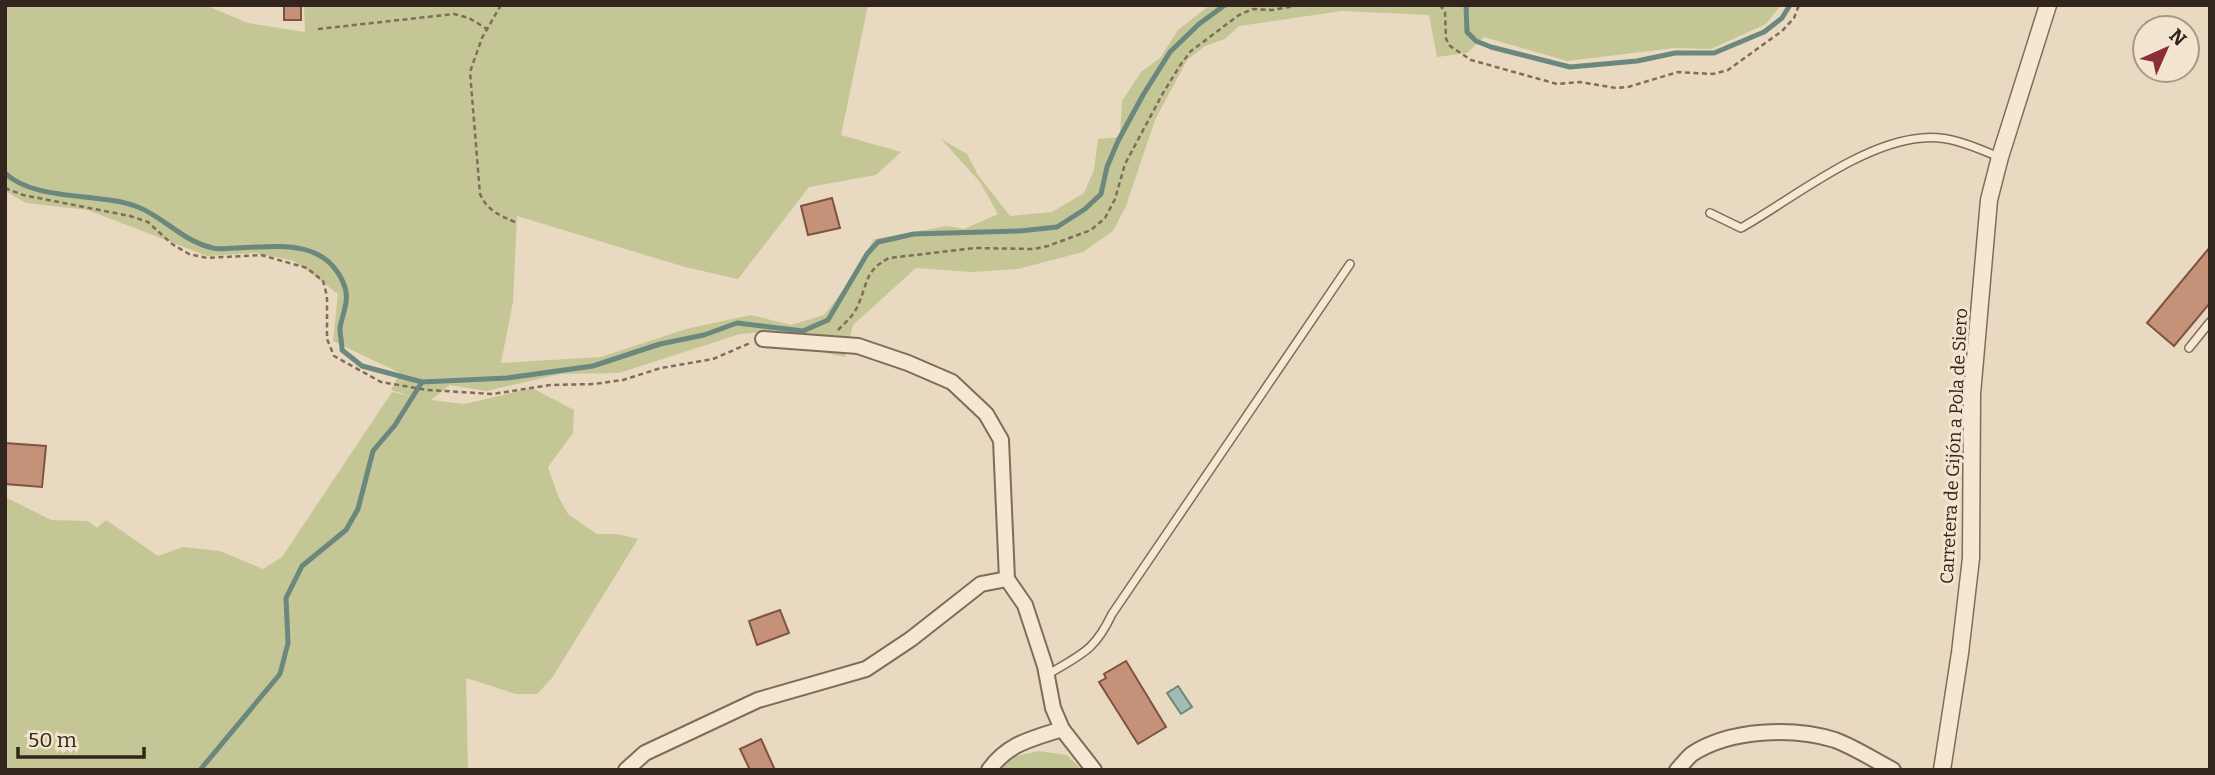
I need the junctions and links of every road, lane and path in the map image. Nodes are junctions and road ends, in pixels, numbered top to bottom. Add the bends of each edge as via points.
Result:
1 (501, 5) edge
2 (1300, 5) edge
3 (1440, 5) edge
4 (1799, 5) edge
5 (2048, 5) edge
6 (318, 29) dead end
7 (487, 29) junction
8 (2000, 157) junction
9 (5, 188) edge
10 (1710, 213) dead end
11 (517, 223) dead end
12 (1350, 264) dead end
13 (2210, 322) edge
14 (763, 339) joint
15 (825, 342) junction
16 (2189, 348) dead end
17 (1007, 579) junction
18 (1047, 675) junction
19 (1062, 729) junction
20 (626, 770) edge
21 (989, 770) edge
22 (1094, 770) edge
23 (1677, 770) edge
24 (1893, 770) edge
25 (1942, 770) edge

1 - 7 path
2 - 15 path via 1253,9 1191,51 1125,164 1105,218 1091,230 1034,249 975,248 889,258 867,276 859,305
3 - 4 path via 1445,12 1446,39 1471,60 1557,84 1580,82 1616,88 1678,72 1713,74 1728,69 1782,31
5 - 8 street, Carretera de Gijón a Pola de Siero
6 - 7 path via 454,14
7 - 11 path via 471,72 480,194 485,205
8 - 10 lane via 1963,142 1922,138 1872,151 1741,228
8 - 25 street, Carretera de Gijón a Pola de Siero via 1989,200 1972,394 1970,558
9 - 14 path via 148,222 189,254 207,258 261,255 307,268 323,281 327,339 334,356 381,382 493,394 594,384 713,359
12 - 18 lane via 1101,636 1092,647
13 - 16 lane
14 - 15 street
15 - 17 street via 858,346 952,382 986,414 1001,440
17 - 18 street via 1025,605
17 - 20 street via 981,584 866,668 758,700 645,753
18 - 19 street
19 - 21 street via 1015,745 998,756
19 - 22 street
23 - 24 street via 1713,744 1779,731 1835,740

